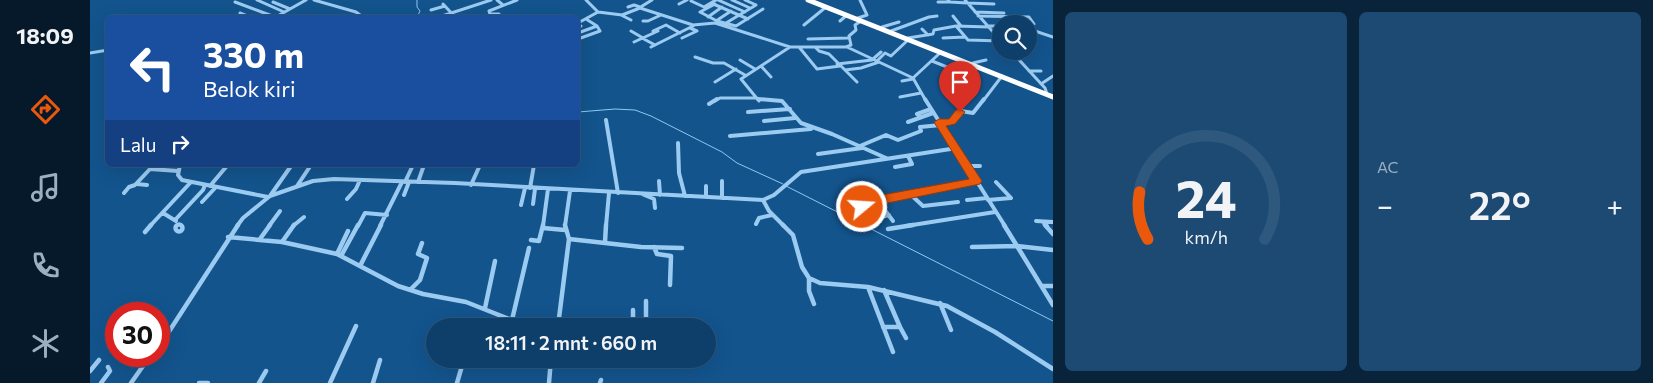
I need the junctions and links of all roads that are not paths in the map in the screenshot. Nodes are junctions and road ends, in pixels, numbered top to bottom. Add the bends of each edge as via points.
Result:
1 (257, 0) edge
2 (303, 0) edge
3 (314, 0) edge
4 (490, 0) edge
5 (497, 0) edge
6 (517, 0) edge
7 (587, 0) edge
8 (652, 0) edge
9 (689, 0) edge
10 (717, 0) edge
11 (732, 0) edge
12 (746, 0) edge
13 (810, 0) edge
14 (860, 0) edge
15 (949, 1) edge
16 (235, 2) dead end
17 (273, 2) dead end
18 (938, 2) dead end
19 (966, 2) edge
20 (713, 3) junction
21 (679, 4) dead end
22 (994, 4) dead end
23 (503, 5) junction
24 (755, 5) junction
25 (628, 7) dead end
26 (826, 7) junction
27 (639, 8) junction
28 (722, 8) junction
29 (750, 8) junction
30 (290, 9) junction
31 (431, 10) dead end
32 (704, 10) junction
33 (731, 11) junction
34 (284, 12) junction
35 (451, 12) junction
36 (598, 12) junction
37 (745, 12) junction
38 (975, 12) junction
39 (240, 13) dead end
40 (1004, 13) dead end
41 (280, 14) edge
42 (499, 14) dead end
43 (245, 15) edge
44 (269, 15) edge
45 (360, 15) edge
46 (444, 15) edge
47 (454, 15) edge
48 (621, 15) junction
49 (661, 15) junction
50 (740, 15) junction
51 (847, 15) junction
52 (708, 16) junction
53 (937, 16) dead end
54 (953, 16) dead end
55 (978, 16) junction
56 (992, 16) edge
57 (586, 19) junction
58 (748, 19) junction
59 (858, 19) junction
60 (631, 20) dead end
61 (643, 21) dead end
62 (840, 21) dead end
63 (716, 22) junction
64 (899, 22) dead end
65 (726, 23) junction
66 (945, 23) dead end
67 (580, 24) edge
68 (695, 25) junction
69 (804, 25) dead end
70 (597, 26) junction
71 (956, 26) junction
72 (962, 26) junction
73 (882, 27) junction
74 (950, 27) junction
75 (988, 27) junction
76 (992, 27) edge
77 (690, 28) junction
78 (922, 30) dead end
79 (630, 31) dead end
80 (891, 31) junction
81 (580, 32) edge
82 (1037, 32) edge
83 (680, 33) junction
84 (928, 34) junction
85 (966, 35) junction
86 (580, 38) edge
87 (642, 38) junction
88 (682, 38) dead end
89 (848, 38) junction
90 (909, 38) junction
91 (943, 38) dead end
92 (1053, 38) edge
93 (808, 39) dead end
94 (634, 42) dead end
95 (653, 46) joint
96 (790, 47) junction
97 (799, 47) junction
98 (815, 47) junction
99 (845, 47) junction
100 (105, 50) edge
101 (941, 51) junction
102 (881, 52) dead end
103 (90, 53) edge
104 (695, 57) dead end
105 (740, 60) dead end
106 (986, 60) dead end
107 (1019, 60) edge
108 (876, 61) junction
109 (932, 61) junction
110 (973, 63) junction
111 (901, 64) dead end
112 (838, 65) junction
113 (756, 68) junction
114 (959, 68) dead end
115 (736, 69) junction
116 (896, 69) junction
117 (845, 70) junction
118 (1029, 71) junction
119 (1041, 71) dead end
120 (761, 72) dead end
121 (745, 75) junction
122 (757, 75) dead end
123 (771, 76) dead end
124 (1002, 76) junction
125 (1053, 76) edge
126 (853, 77) junction
127 (913, 78) junction
128 (847, 79) dead end
129 (902, 81) dead end
130 (715, 82) dead end
131 (857, 82) dead end
132 (1041, 84) junction
133 (921, 93) junction
134 (1047, 93) junction
135 (1053, 96) edge
136 (900, 97) dead end
137 (757, 98) junction
138 (709, 104) dead end
139 (790, 109) junction
140 (932, 111) junction
141 (748, 112) dead end
142 (795, 118) junction
143 (606, 120) dead end
144 (764, 121) dead end
145 (908, 122) dead end
146 (940, 124) junction
147 (813, 129) junction
148 (730, 136) dead end
149 (678, 143) dead end
150 (861, 147) junction
151 (957, 148) junction
152 (818, 154) dead end
153 (908, 156) junction
154 (888, 158) junction
155 (967, 166) junction
156 (980, 166) dead end
157 (179, 167) edge
158 (226, 167) dead end
159 (290, 167) edge
160 (310, 167) edge
161 (412, 167) edge
162 (423, 167) edge
163 (479, 167) edge
164 (534, 167) edge
165 (895, 167) dead end
166 (178, 171) junction
167 (360, 180) junction
168 (659, 181) dead end
169 (722, 181) dead end
170 (976, 181) junction
171 (190, 182) junction
172 (405, 182) junction
173 (418, 182) junction
174 (996, 182) dead end
175 (137, 184) junction
176 (147, 184) dead end
177 (208, 185) junction
178 (471, 185) junction
179 (297, 186) junction
180 (706, 186) dead end
181 (216, 187) junction
182 (530, 188) junction
183 (548, 189) junction
184 (570, 191) junction
185 (124, 193) dead end
186 (609, 193) junction
187 (618, 193) junction
188 (642, 194) junction
189 (910, 194) junction
190 (660, 195) junction
191 (404, 196) dead end
192 (685, 196) junction
193 (269, 197) junction
194 (706, 198) junction
195 (722, 198) junction
196 (347, 199) dead end
197 (988, 199) junction
198 (762, 200) junction
199 (967, 200) dead end
200 (878, 201) junction
201 (202, 202) dead end
202 (958, 202) dead end
203 (533, 204) dead end
204 (868, 204) junction
205 (521, 205) dead end
206 (655, 208) dead end
207 (884, 208) junction
208 (855, 210) dead end
209 (280, 211) dead end
210 (995, 212) junction
211 (163, 213) junction
212 (387, 215) junction
213 (772, 215) junction
214 (889, 215) junction
215 (304, 217) dead end
216 (175, 220) junction
217 (865, 221) dead end
218 (894, 221) dead end
219 (1036, 222) dead end
220 (1043, 222) junction
221 (1053, 222) edge
222 (756, 224) dead end
223 (179, 225) dead end
224 (543, 228) junction
225 (888, 229) dead end
226 (565, 230) junction
227 (348, 231) dead end
228 (145, 232) dead end
229 (1053, 234) edge
230 (228, 237) junction
231 (260, 239) junction
232 (531, 240) dead end
233 (569, 240) junction
234 (282, 242) junction
235 (605, 242) junction
236 (422, 243) dead end
237 (1018, 246) junction
238 (654, 247) junction
239 (972, 247) dead end
240 (529, 248) dead end
241 (682, 248) dead end
242 (1053, 250) edge
243 (339, 255) junction
244 (495, 262) dead end
245 (360, 266) junction
246 (809, 278) junction
247 (670, 285) dead end
248 (868, 286) junction
249 (1042, 286) junction
250 (1053, 286) edge
251 (410, 290) junction
252 (884, 290) junction
253 (646, 301) dead end
254 (940, 303) junction
255 (814, 304) dead end
256 (1053, 305) edge
257 (485, 308) junction
258 (634, 310) dead end
259 (508, 318) edge
260 (512, 318) edge
261 (559, 318) edge
262 (634, 318) edge
263 (646, 318) edge
264 (356, 326) dead end
265 (883, 327) junction
266 (900, 327) junction
267 (951, 330) dead end
268 (170, 331) edge
269 (906, 338) dead end
270 (893, 352) dead end
271 (99, 360) dead end
272 (380, 360) dead end
273 (108, 367) dead end
274 (142, 367) edge
275 (461, 368) edge
276 (550, 368) edge
277 (1053, 369) edge
278 (90, 371) edge
279 (266, 371) dead end
280 (101, 383) edge
281 (131, 383) edge
282 (199, 383) edge
283 (208, 383) edge
284 (259, 383) edge
285 (330, 383) edge
286 (373, 383) edge
287 (457, 383) edge
288 (549, 383) edge

1 - 34 street
2 - 30 street
3 - 45 street
4 - 35 street
5 - 23 street
6 - 23 street
7 - 36 street
8 - 27 street
9 - 20 street via 704,6
9 - 21 street
9 - 32 street
10 - 20 street
10 - 37 street
11 - 29 street
12 - 24 street
13 - 26 highway
13 - 59 highway
14 - 59 street via 867,15
15 - 18 street
15 - 19 street
16 - 44 street
17 - 30 street
19 - 22 street
19 - 38 street
20 - 28 street
20 - 32 street
23 - 42 street via 489,11 490,14
24 - 29 street
24 - 58 street via 763,9
25 - 27 street via 634,5
26 - 51 highway
26 - 69 street
27 - 48 street
27 - 49 street
28 - 33 street
28 - 52 street
29 - 37 street
30 - 34 street
31 - 35 street via 444,5
32 - 52 street via 700,12
33 - 50 street
33 - 63 street
34 - 41 street
35 - 46 street
35 - 47 street
36 - 48 street
36 - 57 street
37 - 50 street
38 - 40 street
38 - 55 street
39 - 43 street
48 - 60 street
49 - 61 street
49 - 68 street
50 - 58 street
50 - 65 street
51 - 59 highway
51 - 62 street
52 - 63 street
53 - 80 street
54 - 72 street
55 - 56 street
55 - 75 street
57 - 67 street
57 - 70 street
58 - 65 street via 736,26
59 - 73 highway
59 - 89 street via 856,30
59 - 90 highway
63 - 65 street
63 - 68 street
63 - 96 street
64 - 73 street
66 - 74 street
68 - 77 street
70 - 81 street
70 - 86 street via 600,30
71 - 72 street
71 - 74 street
71 - 85 street
72 - 75 street
73 - 80 highway
74 - 84 street
75 - 76 street
75 - 85 street via 1001,41 968,40
77 - 83 street
77 - 88 street via 697,31
78 - 84 street
79 - 87 street
80 - 90 highway
82 - 92 street
83 - 87 street via 666,25
83 - 95 street
84 - 90 street
85 - 91 street
87 - 94 street
87 - 95 street
89 - 93 street
89 - 99 street via 852,45
90 - 101 highway
90 - 108 street via 891,56 885,54
96 - 97 street
96 - 113 street
97 - 98 street
97 - 112 street via 816,69
98 - 99 street
98 - 112 street via 819,52 829,54
99 - 108 street
100 - 103 street
101 - 109 street
101 - 110 highway
101 - 124 highway via 982,71
102 - 108 street
104 - 115 street
105 - 113 street
106 - 110 street
107 - 118 street
108 - 112 street
108 - 116 street
108 - 117 street via 861,68
109 - 114 street via 957,71
109 - 127 street
110 - 134 highway
111 - 116 street
112 - 117 street
113 - 120 street
113 - 121 street
113 - 122 street
113 - 123 street
115 - 121 street
115 - 130 street
116 - 127 street
117 - 126 street
118 - 119 street
118 - 132 street
121 - 137 street via 741,79
124 - 134 highway
124 - 146 street via 973,113 962,111 952,122
125 - 132 street
126 - 128 street
126 - 131 street
127 - 129 street
127 - 133 street
132 - 134 street
133 - 136 street
133 - 140 street
134 - 135 highway
137 - 138 street via 720,98
137 - 139 street via 762,102 782,101
139 - 141 street
139 - 142 street
140 - 145 street
140 - 146 street
142 - 144 street
142 - 147 street
143 - 187 street
146 - 150 street via 920,127 922,132 898,140 886,135
146 - 151 street
147 - 148 street
147 - 150 street
149 - 192 street via 679,173
150 - 152 street
150 - 154 street
151 - 153 street
151 - 155 street
153 - 154 street
153 - 165 street via 912,164
154 - 198 street via 801,172 774,195
155 - 156 street
155 - 170 street
157 - 166 street
158 - 177 street
159 - 193 street
160 - 179 street
161 - 172 street
162 - 173 street
163 - 178 street
164 - 182 street
166 - 171 street via 180,178
166 - 175 street via 150,169
167 - 172 street
167 - 179 street via 327,179
167 - 196 street
168 - 190 street
169 - 195 street
170 - 189 street
170 - 197 street
171 - 177 street
171 - 211 street
172 - 173 street
172 - 191 street
172 - 212 street
173 - 178 street
174 - 197 street via 1011,198
175 - 176 street
175 - 185 street
177 - 181 street
177 - 216 street
178 - 182 street
179 - 193 street
180 - 194 street
181 - 193 street
181 - 201 street
182 - 183 street
182 - 203 street
182 - 205 street
183 - 184 street
183 - 224 street
184 - 186 street
184 - 226 street
186 - 187 street
186 - 235 street
187 - 188 street
188 - 190 street
188 - 206 street via 654,199
189 - 200 street
189 - 202 street via 923,206
190 - 192 street
192 - 194 street
193 - 230 street via 243,218
194 - 195 street
195 - 198 street
197 - 199 street
197 - 210 street
198 - 213 street
200 - 204 street
200 - 207 street
204 - 207 street via 875,210
204 - 208 street
207 - 214 street
209 - 231 street
210 - 225 street
210 - 237 street
211 - 216 street
211 - 228 street
212 - 243 street via 364,213
212 - 245 street
213 - 222 street via 759,218
213 - 246 street via 793,235
214 - 217 street
214 - 218 street
215 - 234 street via 296,222
216 - 223 street
219 - 220 street
220 - 221 street
220 - 229 street
224 - 226 street
224 - 232 street via 540,241
226 - 233 street
227 - 243 street
230 - 231 street
230 - 268 street
231 - 234 street
233 - 235 street
233 - 261 street
234 - 243 street
235 - 238 street
236 - 251 street via 418,254 426,257 426,261 420,280
237 - 239 street
237 - 242 street
237 - 249 street
238 - 241 street
238 - 247 street via 656,254 671,256
240 - 260 street
243 - 245 street
244 - 257 street
245 - 251 street
246 - 248 street
246 - 255 street
248 - 252 street
248 - 265 street
249 - 250 street
249 - 256 street
251 - 257 street
252 - 254 street
252 - 266 street
253 - 263 street
254 - 267 street
254 - 277 street via 995,332
257 - 259 street
258 - 262 street
264 - 285 street
265 - 266 street
265 - 270 street
266 - 269 street
271 - 278 street
272 - 286 street
273 - 280 street via 110,372
274 - 281 street
275 - 287 street
276 - 288 street
279 - 284 street
282 - 283 street

